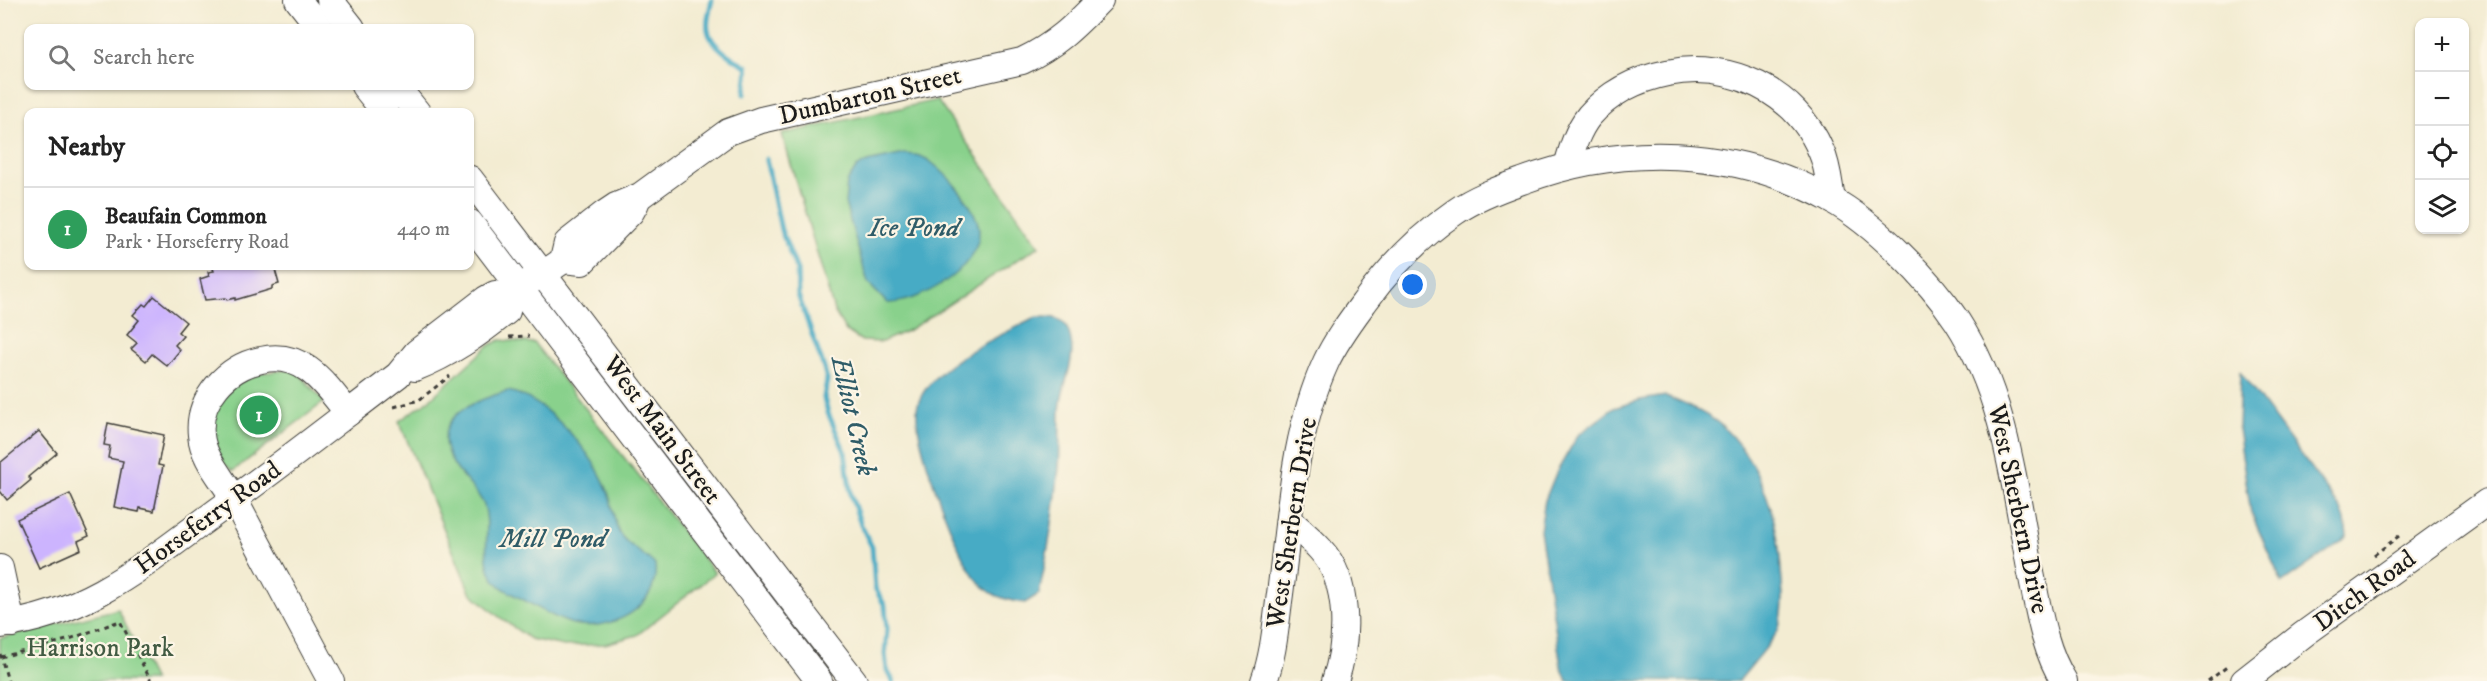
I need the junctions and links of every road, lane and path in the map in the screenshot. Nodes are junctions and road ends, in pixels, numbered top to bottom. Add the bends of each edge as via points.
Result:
1 (298, 0) edge
2 (330, 0) edge
3 (1100, 0) edge
4 (317, 24) edge
5 (349, 24) edge
6 (367, 90) edge
7 (399, 90) edge
8 (381, 108) edge
9 (414, 108) edge
10 (1567, 166) junction
11 (474, 186) edge
12 (1832, 200) junction
13 (474, 227) edge
14 (532, 280) junction
15 (348, 413) junction
16 (234, 499) junction
17 (2487, 502) edge
18 (1290, 521) junction
19 (0, 568) edge
20 (6, 625) edge
21 (1, 655) edge
22 (8, 681) edge
23 (151, 681) edge
24 (331, 681) edge
25 (819, 681) edge
26 (854, 681) edge
27 (1264, 681) edge
28 (1335, 681) edge
29 (2064, 681) edge
30 (2244, 681) edge

1 - 4 street
2 - 5 street
3 - 14 street, Dumbarton Street via 1065,36 1022,61 749,123 728,132 640,196 631,212 582,261
6 - 8 street
7 - 9 street
10 - 12 street, West Sherbern Drive via 1629,156 1704,158 1772,174
10 - 12 street via 1577,135 1606,99 1653,76 1704,69 1753,81 1791,108 1821,151
10 - 18 street, West Sherbern Drive via 1496,190 1456,211 1383,275 1327,360 1309,408
11 - 14 street, West Main Street
12 - 29 street, West Sherbern Drive via 1911,265 1958,322 1977,358 1994,394 2006,437 2038,608
13 - 14 street, West Main Street
14 - 15 street, Horseferry Road via 507,311 457,349 398,375
14 - 25 street, West Main Street
14 - 26 street, West Main Street
15 - 16 street, Horseferry Road
15 - 16 street via 320,377 296,361 267,358 232,373 207,401 200,425 207,456
16 - 20 street, Horseferry Road via 99,594
16 - 24 street
17 - 30 street, Ditch Road
18 - 27 street, West Sherbern Drive
18 - 28 street via 1322,550 1339,588 1345,637
19 - 20 street
21 - 22 path
21 - 23 path via 67,640 120,621

